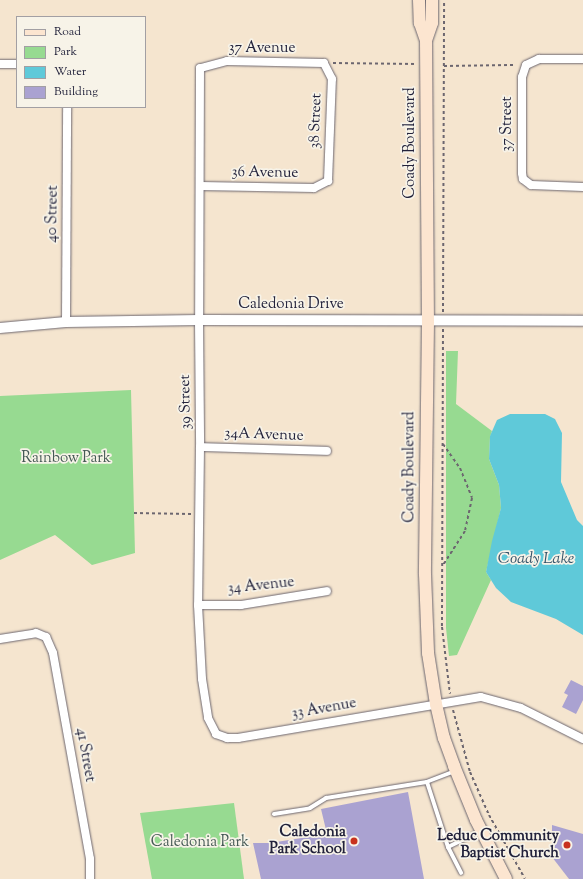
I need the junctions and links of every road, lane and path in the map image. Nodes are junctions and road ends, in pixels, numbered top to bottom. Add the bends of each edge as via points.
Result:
1 (419, 0) edge
2 (432, 0) edge
3 (444, 0) edge
4 (426, 40) junction
5 (583, 59) edge
6 (324, 63) junction
7 (0, 64) edge
8 (16, 64) edge
9 (426, 64) junction
10 (526, 65) junction
11 (444, 66) junction
12 (200, 68) joint
13 (67, 108) edge
14 (328, 181) joint
15 (200, 186) junction
16 (583, 187) edge
17 (199, 320) junction
18 (428, 321) junction
19 (443, 321) junction
20 (583, 321) edge
21 (66, 322) junction
22 (0, 328) edge
23 (442, 443) junction
24 (200, 448) junction
25 (326, 451) dead end
26 (134, 514) dead end
27 (199, 515) junction
28 (443, 566) junction
29 (327, 591) dead end
30 (198, 605) junction
31 (0, 639) edge
32 (450, 702) junction
33 (436, 704) junction
34 (216, 734) joint
35 (583, 740) edge
36 (456, 771) junction
37 (426, 782) junction
38 (274, 814) dead end
39 (482, 831) junction
40 (448, 847) junction
41 (461, 873) dead end
42 (90, 879) edge
43 (506, 879) edge
44 (525, 879) edge

1 - 4 main road, Coady Boulevard via 420,23
2 - 4 main road, Coady Boulevard via 432,23
3 - 11 path
4 - 9 main road, Coady Boulevard
5 - 10 street via 539,59
6 - 9 path
6 - 12 street, 37 Avenue via 226,61
6 - 14 street, 38 Street via 332,79
7 - 8 street
9 - 18 main road, Coady Boulevard
10 - 11 path
10 - 16 street, 37 Street via 522,77 522,173 526,182 538,186
11 - 19 path
12 - 15 street, 39 Street
13 - 21 street, 40 Street
14 - 15 street, 36 Avenue via 314,188
15 - 17 street, 39 Street
17 - 18 street, Caledonia Drive
17 - 21 street, Caledonia Drive
17 - 24 street, 39 Street
18 - 19 street, Caledonia Drive
18 - 33 main road, Coady Boulevard via 426,610 428,653
19 - 20 street, Caledonia Drive
19 - 23 path
21 - 22 street, Caledonia Drive
23 - 28 path
23 - 28 path via 460,468 472,498 465,531
24 - 25 street, 34A Avenue
24 - 27 street, 39 Street
26 - 27 path
27 - 30 street, 39 Street
28 - 32 path via 442,627
29 - 30 street, 34 Avenue via 241,605
30 - 34 street, 39 Street via 202,679 208,718
31 - 42 street, 41 Street via 36,633 46,637 53,653 90,859
32 - 33 street, 33 Avenue
32 - 35 street, 33 Avenue via 481,697 521,708
32 - 44 path via 470,772 489,815
33 - 34 street, 33 Avenue via 238,738
33 - 36 main road, Coady Boulevard via 444,738
36 - 37 lane
36 - 39 main road, Coady Boulevard
37 - 38 lane via 326,798 310,808
37 - 40 lane
39 - 40 lane
39 - 43 main road, Coady Boulevard
40 - 41 lane

